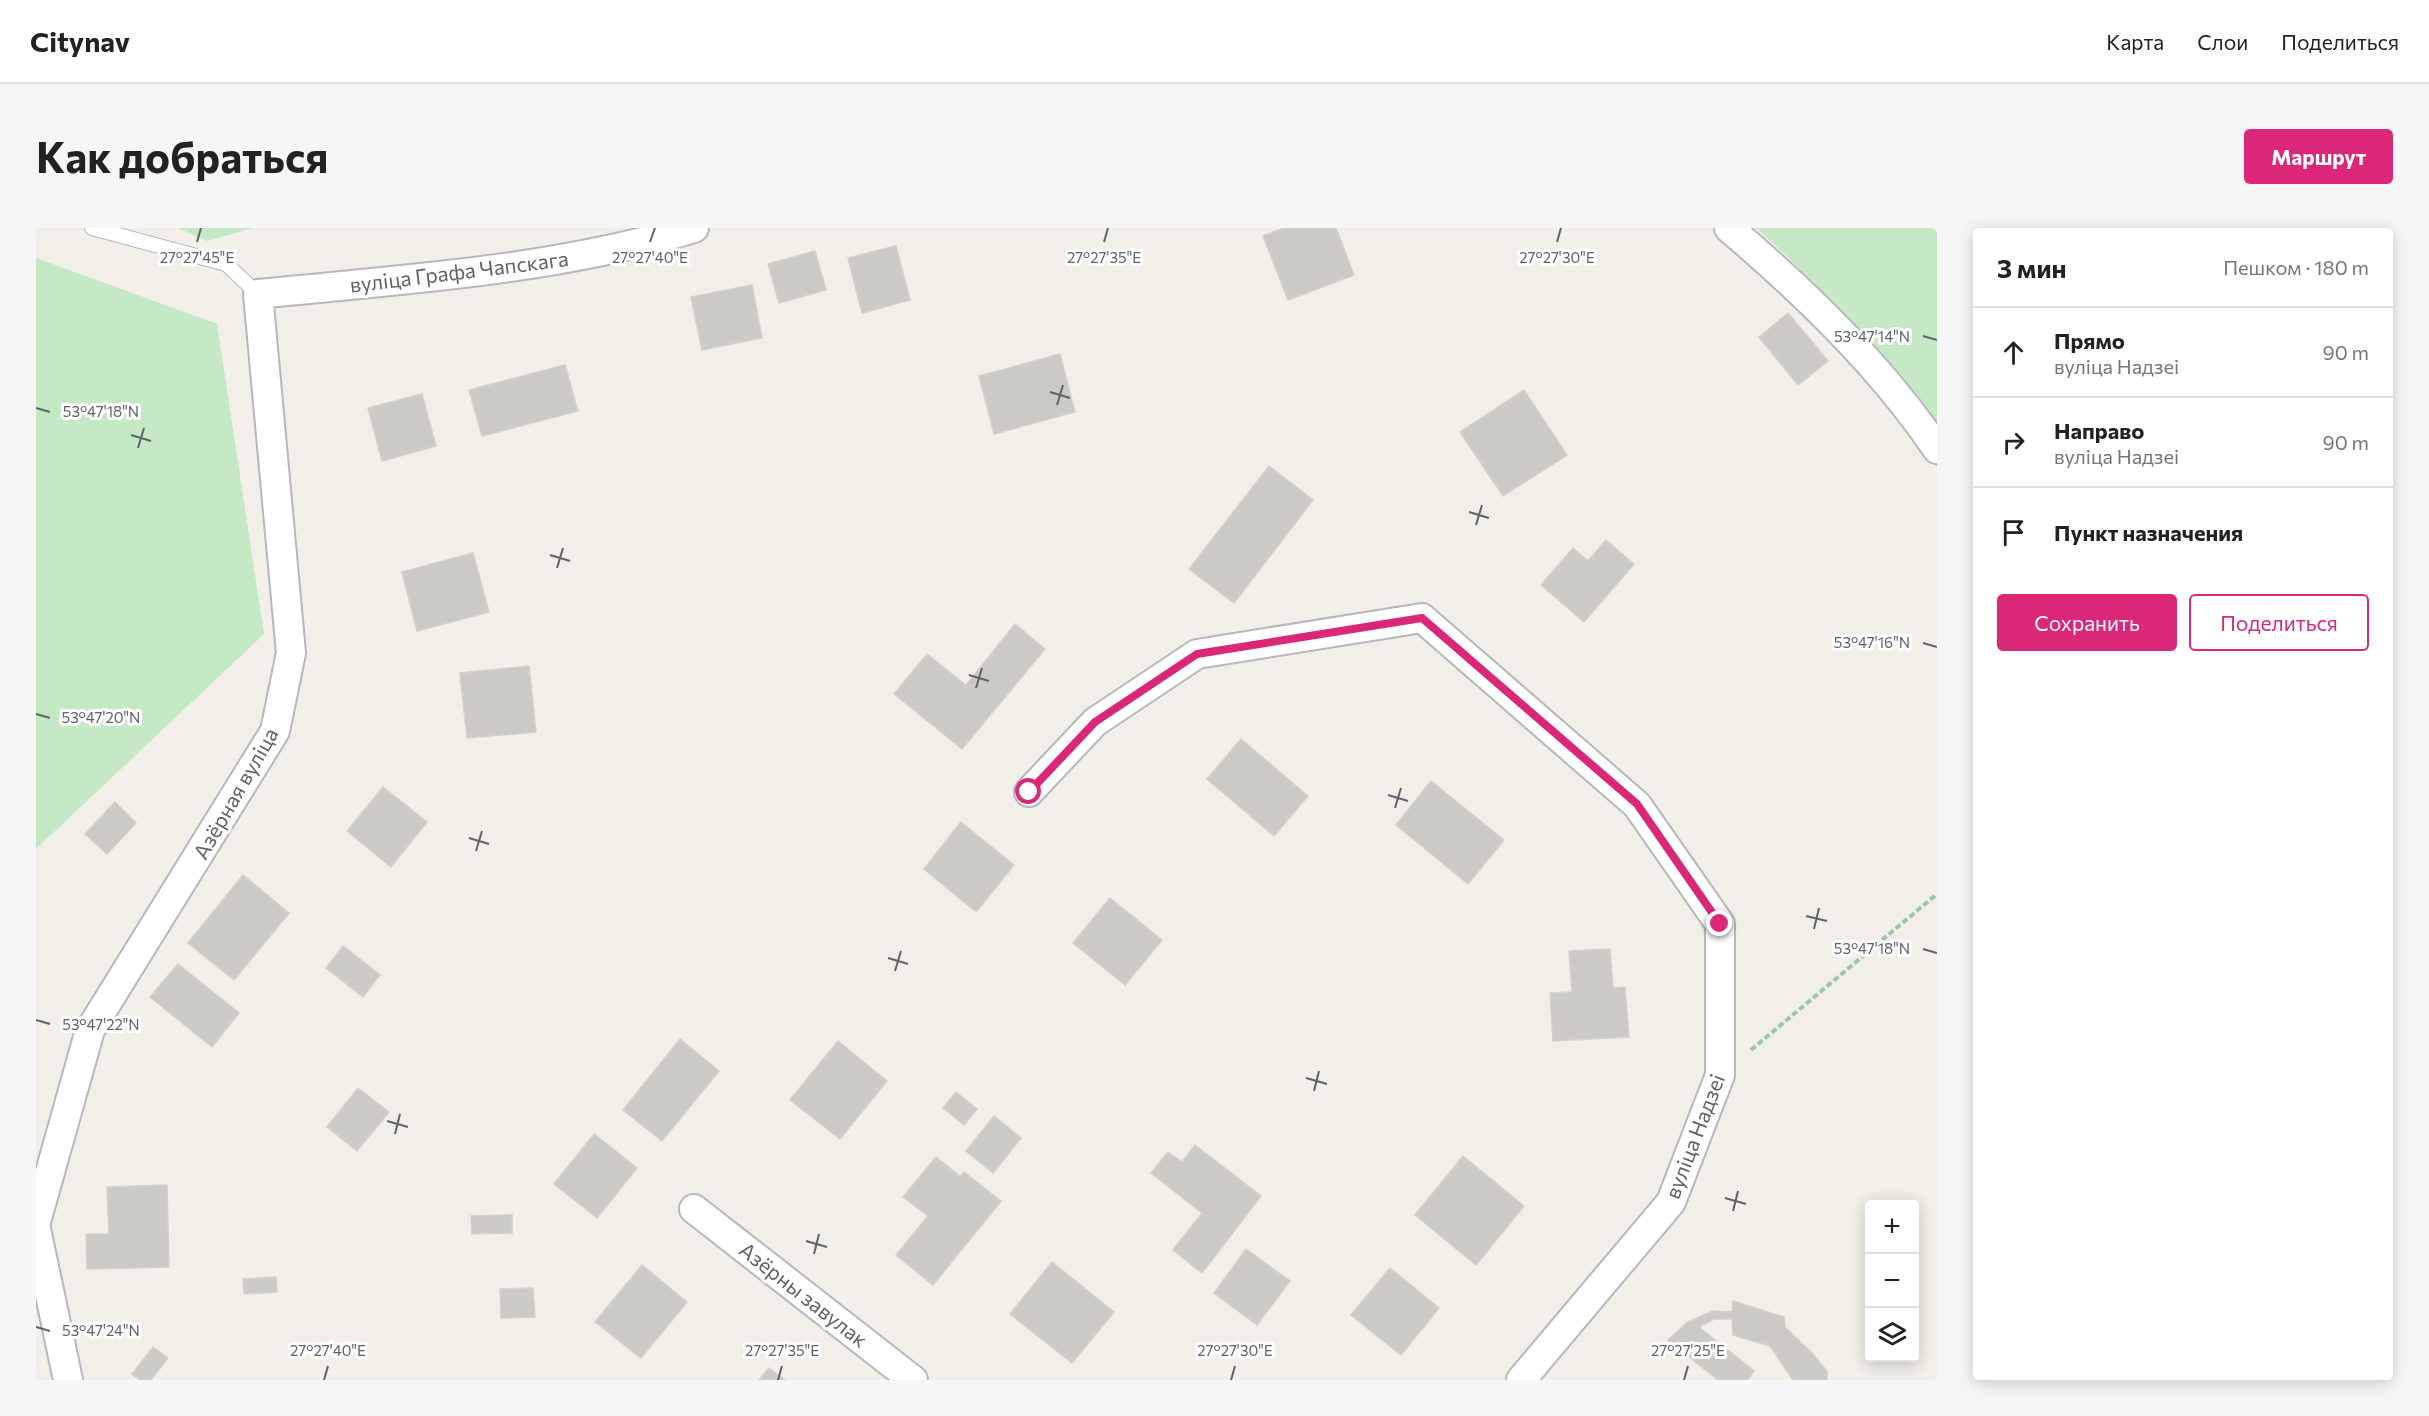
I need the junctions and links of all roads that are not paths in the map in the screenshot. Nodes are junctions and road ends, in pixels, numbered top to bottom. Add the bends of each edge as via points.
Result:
1 (92, 228) edge
2 (694, 228) edge
3 (1729, 228) edge
4 (258, 294) junction
5 (1937, 449) edge
6 (1029, 792) dead end
7 (694, 1209) dead end
8 (36, 1222) edge
9 (36, 1229) edge
10 (68, 1380) edge
11 (913, 1380) edge
12 (1521, 1380) edge

1 - 4 lane via 226,264
2 - 4 street, вуліца Графа Чапскага via 631,247 539,264
3 - 5 street via 1852,344
4 - 8 street, Азёрная вуліца via 291,653 275,731 90,1030
6 - 12 street, вуліца Надзеі via 1095,722 1197,654 1422,618 1637,804 1720,924 1720,1075 1671,1202
7 - 11 street, Азёрны завулак
9 - 10 street

